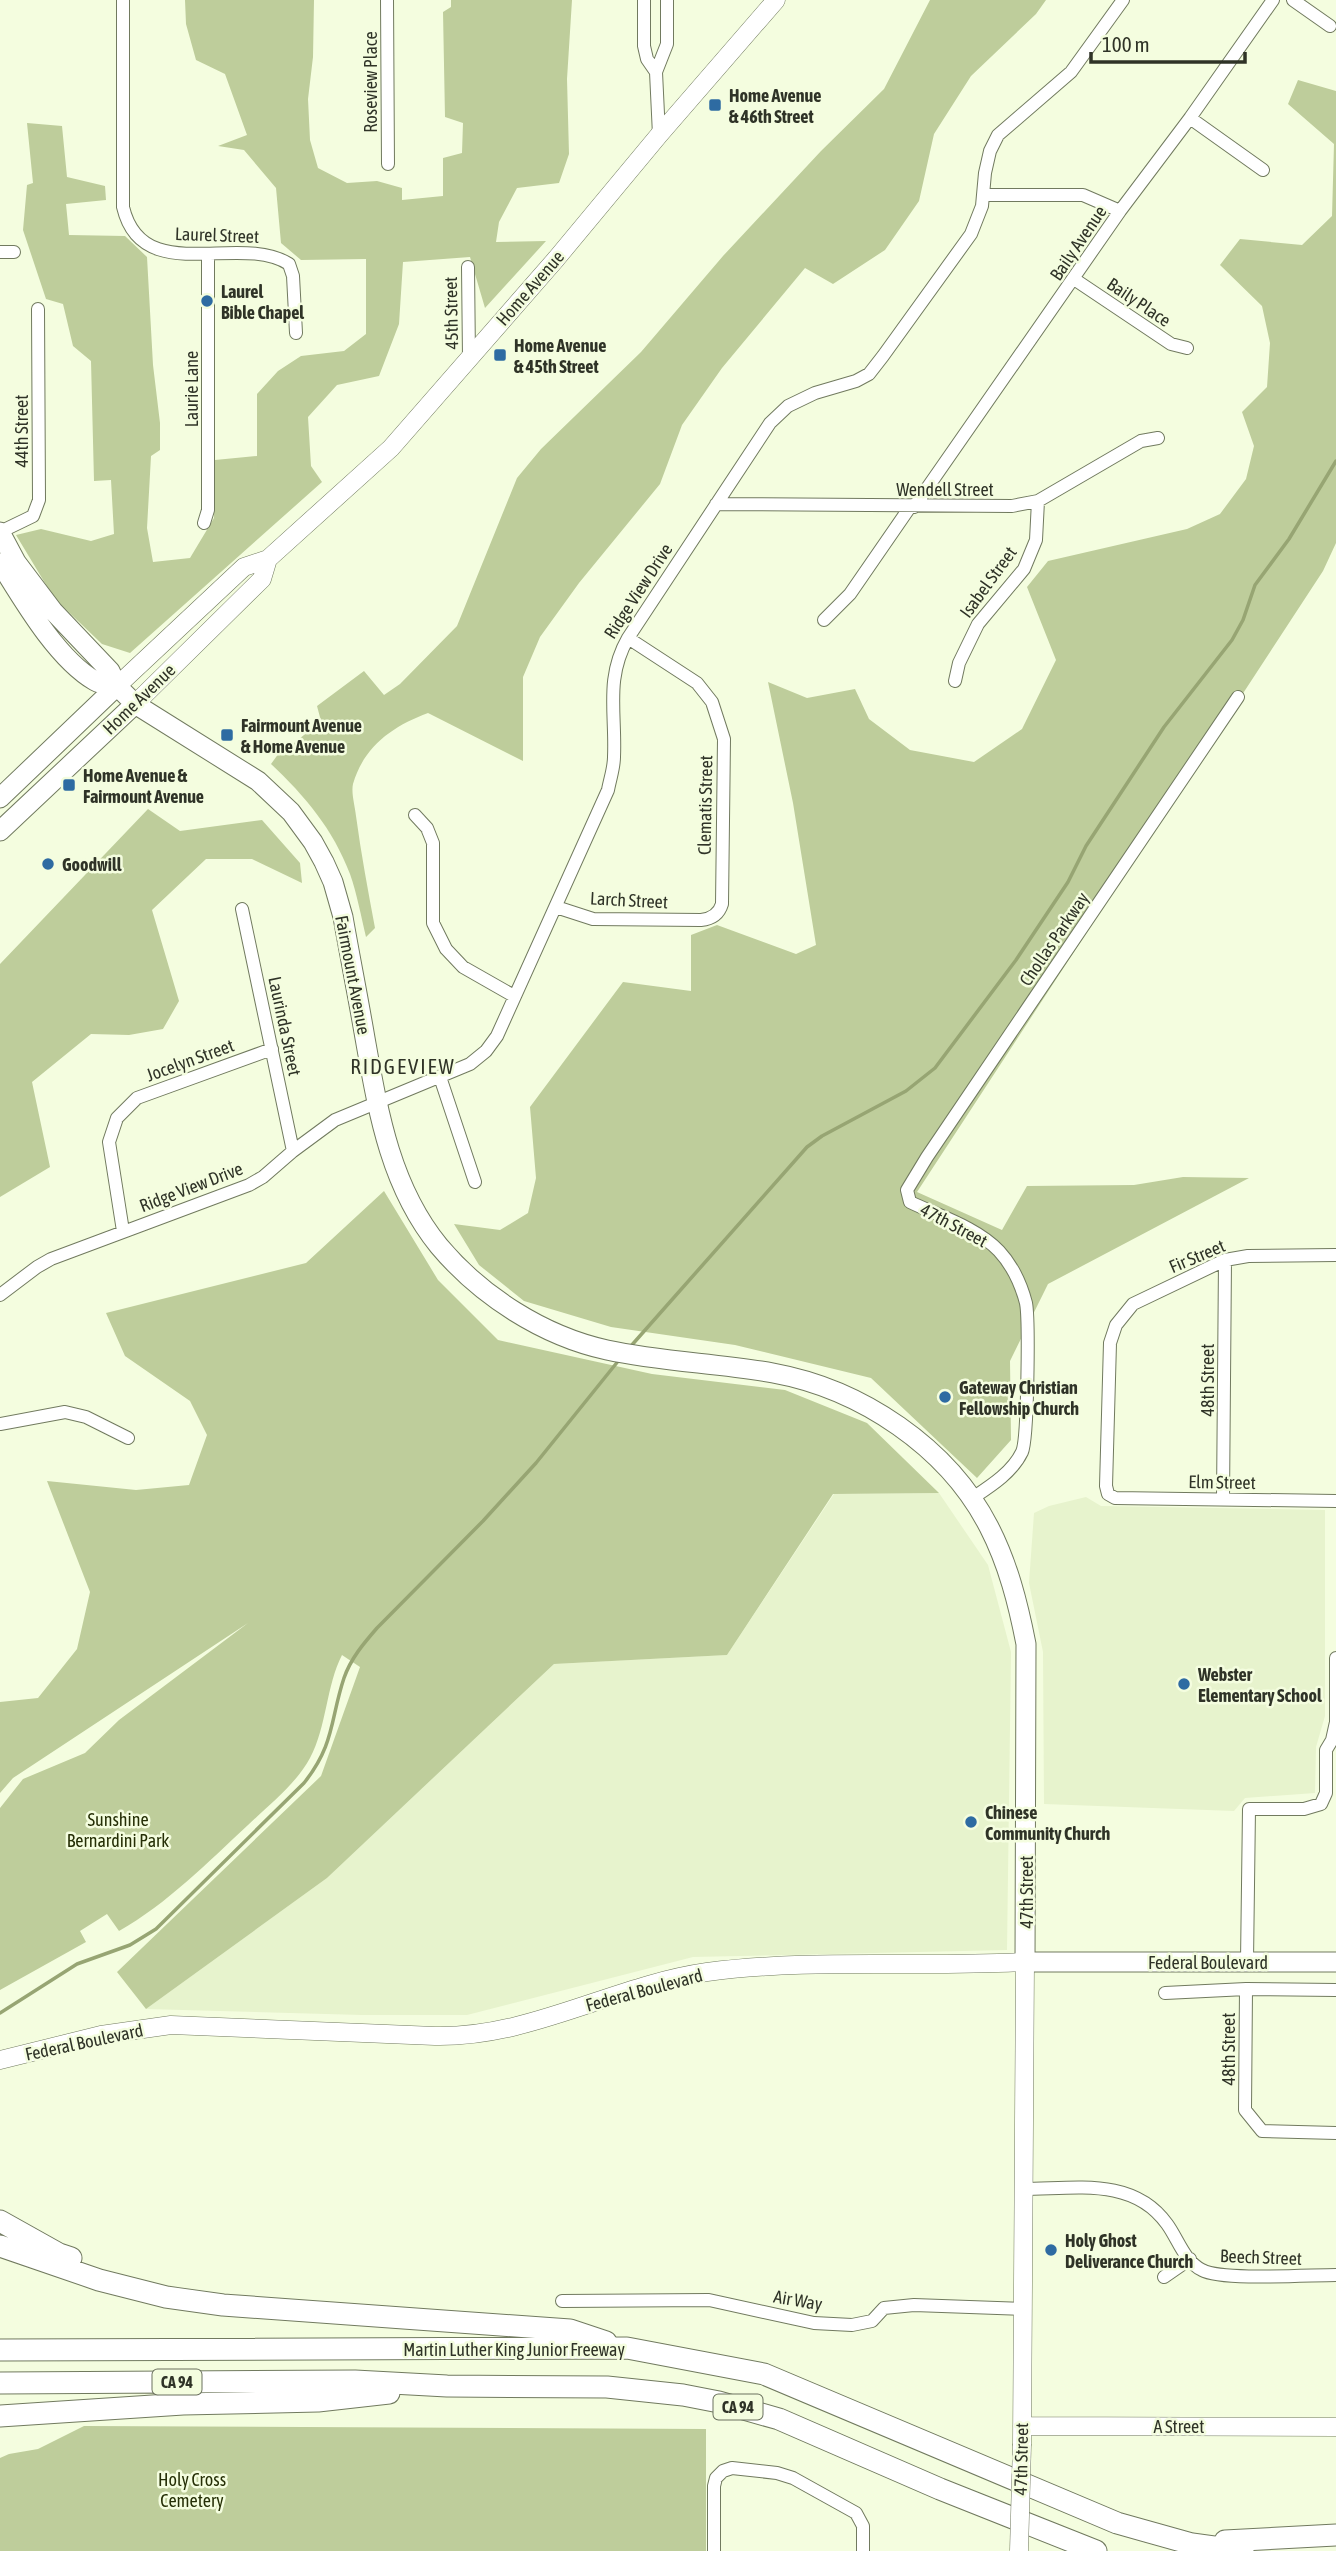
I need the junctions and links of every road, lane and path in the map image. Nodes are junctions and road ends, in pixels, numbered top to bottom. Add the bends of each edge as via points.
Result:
1 (123, 0) edge
2 (387, 0) edge
3 (644, 0) edge
4 (667, 0) edge
5 (775, 0) edge
6 (1123, 0) edge
7 (1273, 0) edge
8 (1293, 0) edge
9 (1330, 26) dead end
10 (656, 72) junction
11 (1190, 118) junction
12 (659, 135) junction
13 (388, 164) dead end
14 (1263, 170) dead end
15 (984, 195) junction
16 (1121, 211) junction
17 (0, 252) edge
18 (15, 252) dead end
19 (208, 254) junction
20 (468, 267) dead end
21 (1074, 279) junction
22 (38, 309) dead end
23 (296, 333) dead end
24 (1187, 348) dead end
25 (469, 358) junction
26 (1158, 438) dead end
27 (1038, 501) junction
28 (716, 504) junction
29 (912, 507) junction
30 (204, 523) dead end
31 (0, 532) edge
32 (268, 559) junction
33 (0, 563) edge
34 (824, 620) dead end
35 (628, 638) junction
36 (955, 681) dead end
37 (117, 686) junction
38 (1238, 697) dead end
39 (135, 704) junction
40 (0, 798) edge
41 (415, 815) dead end
42 (0, 831) edge
43 (556, 907) junction
44 (242, 909) dead end
45 (701, 920) joint
46 (514, 996) junction
47 (272, 1049) junction
48 (440, 1077) junction
49 (376, 1102) junction
50 (293, 1151) junction
51 (475, 1182) dead end
52 (910, 1202) joint
53 (123, 1231) junction
54 (1336, 1255) edge
55 (1225, 1260) junction
56 (0, 1296) edge
57 (0, 1424) edge
58 (128, 1438) dead end
59 (1108, 1494) joint
60 (971, 1499) junction
61 (1223, 1500) junction
62 (1336, 1500) edge
63 (1336, 1658) edge
64 (1334, 1740) edge
65 (1247, 1961) junction
66 (1025, 1962) junction
67 (1336, 1962) edge
68 (1246, 1989) junction
69 (1336, 1990) edge
70 (1165, 1993) dead end
71 (0, 2060) edge
72 (1336, 2133) edge
73 (1023, 2189) junction
74 (0, 2221) edge
75 (0, 2246) edge
76 (1190, 2259) junction
77 (1336, 2276) edge
78 (1164, 2277) dead end
79 (562, 2301) dead end
80 (223, 2305) junction
81 (1023, 2309) junction
82 (627, 2348) junction
83 (0, 2350) edge
84 (0, 2383) edge
85 (447, 2386) junction
86 (144, 2406) junction
87 (0, 2416) edge
88 (1022, 2426) junction
89 (1336, 2427) edge
90 (0, 2430) edge
91 (1336, 2535) edge
92 (1192, 2544) junction
93 (714, 2551) edge
94 (863, 2551) edge
95 (1019, 2551) edge
96 (1096, 2551) edge
97 (1243, 2551) edge

1 - 19 street, Laurel Street via 125,217 136,237 148,246 174,253
2 - 13 street, Roseview Place
3 - 10 street via 644,46
4 - 10 street via 667,44
5 - 12 main road, Home Avenue
6 - 15 street, Ridge View Drive via 1070,72 999,135 990,150
7 - 11 street, Baily Avenue
8 - 9 street
10 - 12 street
11 - 14 street
11 - 16 street, Baily Avenue
12 - 25 main road, Home Avenue
15 - 16 street via 1083,195
15 - 28 street, Ridge View Drive via 971,234 869,374 788,406 770,423
16 - 21 street, Baily Avenue
17 - 18 street
19 - 23 street, Laurel Street via 262,253 289,264
19 - 30 street, Laurie Lane via 208,510
20 - 25 street, 45th Street
21 - 24 street, Baily Place via 1171,344
21 - 29 street, Baily Avenue
22 - 31 street, 44th Street via 38,500 33,516
25 - 32 main road, Home Avenue via 391,448
26 - 27 street, Wendell Street via 1142,441
27 - 29 street, Wendell Street via 1012,506
27 - 36 street, Isabel Street via 1036,540 1024,569 978,624
28 - 29 street, Wendell Street
28 - 35 street, Ridge View Drive
29 - 34 street, Baily Avenue via 850,594
31 - 37 main road, Fairmount Avenue via 53,611 110,671
32 - 37 main road, Home Avenue via 244,567
32 - 39 main road, Home Avenue via 261,579
33 - 37 main road, Fairmount Avenue via 59,649 96,682
35 - 43 street, Ridge View Drive via 613,674 614,760 608,790
35 - 45 street, Clematis Street via 697,683 712,702 724,739 722,904 719,911
37 - 39 main road, Fairmount Avenue
37 - 40 main road, Home Avenue
38 - 52 street, Chollas Parkway via 911,1180 907,1190
39 - 42 main road, Home Avenue
39 - 49 main road, Fairmount Avenue via 258,781 291,812 313,842 341,908
41 - 46 street via 433,843 433,923 446,949 463,967
43 - 45 street, Larch Street via 593,919
43 - 46 street, Ridge View Drive
44 - 47 street, Laurinda Street
46 - 48 street, Ridge View Drive via 486,1051
47 - 50 street, Laurinda Street
47 - 53 street, Jocelyn Street via 138,1098 117,1118 109,1142
48 - 49 street, Ridge View Drive
48 - 51 street
49 - 50 street, Ridge View Drive via 335,1120
49 - 60 main road, Fairmount Avenue via 407,1195 438,1244 505,1306 577,1342 606,1350 804,1380 860,1402 915,1437
50 - 53 street, Ridge View Drive via 249,1185
52 - 60 street, 47th Street via 980,1235 999,1251 1018,1280 1026,1305 1022,1452 999,1481
53 - 56 street, Ridge View Drive via 37,1266
54 - 55 street, Fir Street
55 - 59 street, Fir Street via 1133,1304 1116,1325 1110,1343
55 - 61 street, 48th Street
57 - 58 street via 65,1412
59 - 61 street, Elm Street via 1115,1498
60 - 66 main road, 47th Street via 1006,1566 1026,1644
61 - 62 street, Elm Street
63 - 64 street
64 - 65 street via 1326,1750 1326,1793 1321,1804 1304,1809 1249,1809
65 - 66 main road, Federal Boulevard
65 - 67 main road, Federal Boulevard
66 - 71 main road, Federal Boulevard via 773,1965 705,1972 525,2025 470,2034 171,2025 101,2035
66 - 73 main road, 47th Street
68 - 69 street
68 - 70 street
68 - 72 street, 48th Street via 1245,2110 1262,2130
73 - 76 street, Beech Street via 1106,2188 1130,2194 1148,2202
73 - 81 main road, 47th Street
74 - 80 highway via 59,2254
75 - 80 highway via 125,2288
76 - 77 street, Beech Street via 1202,2270 1220,2276
76 - 78 street
79 - 81 street, Air Way via 709,2300 814,2323 852,2325 872,2321 884,2308 914,2305
80 - 82 highway via 570,2330
81 - 88 main road, 47th Street
82 - 83 highway, Martin Luther King Junior Freeway / CA 94
82 - 92 highway, Martin Luther King Junior Freeway / CA 94 via 764,2374 1116,2523
84 - 85 highway, Martin Luther King Junior Freeway / CA 94 via 355,2381
85 - 86 highway via 317,2401
85 - 96 highway, Martin Luther King Junior Freeway / CA 94 via 607,2387 719,2402 779,2419
86 - 87 highway
86 - 90 highway
88 - 89 main road, A Street
88 - 95 main road, 47th Street, bridge
91 - 92 highway
92 - 97 highway, Martin Luther King Junior Freeway / CA 94
93 - 94 street via 714,2486 716,2478 732,2468 793,2478 856,2513 863,2526

